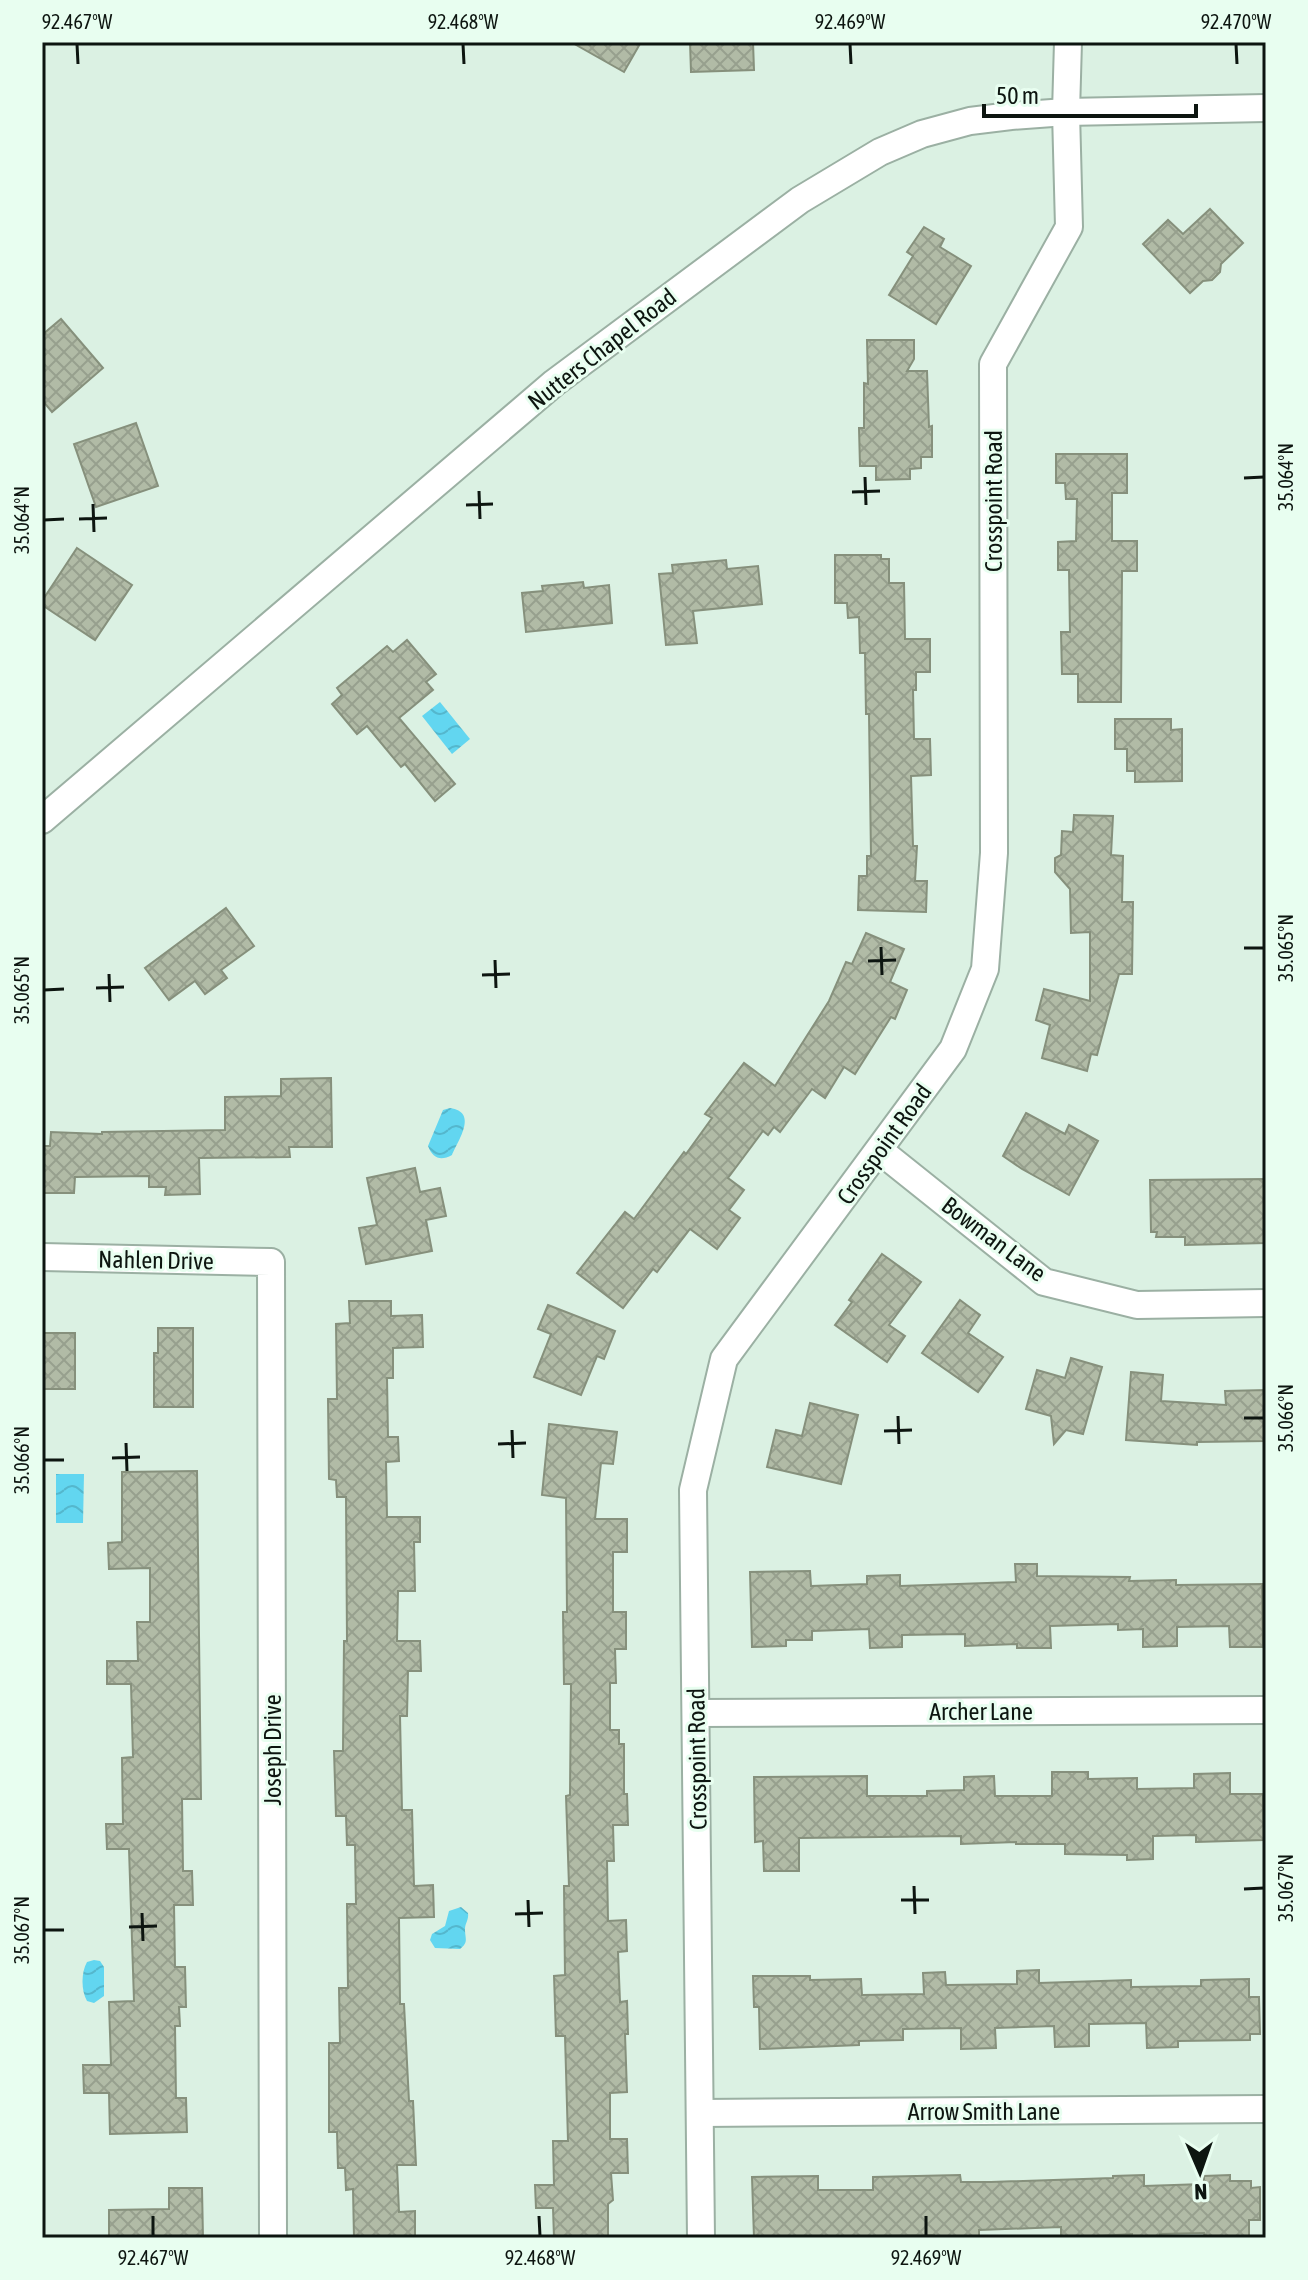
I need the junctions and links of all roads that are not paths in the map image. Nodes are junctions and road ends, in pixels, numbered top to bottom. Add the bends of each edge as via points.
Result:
1 (1068, 42) edge
2 (1266, 108) edge
3 (1066, 112) junction
4 (42, 820) edge
5 (879, 1150) junction
6 (42, 1257) edge
7 (271, 1262) joint
8 (1266, 1303) edge
9 (1266, 1710) edge
10 (696, 1713) junction
11 (1266, 2109) edge
12 (701, 2113) junction
13 (273, 2238) edge
14 (701, 2238) edge

1 - 3 street, Crosspoint Road
2 - 3 street, Nutters Chapel Road
3 - 4 street, Nutters Chapel Road via 970,121 922,134 880,152 800,200 554,383
3 - 5 street, Crosspoint Road via 1069,227 993,364 994,853 985,969 953,1049
5 - 8 street, Bowman Lane via 1044,1282 1137,1305
5 - 10 street, Crosspoint Road via 724,1359 693,1490
6 - 7 street, Nahlen Drive
7 - 13 street, Joseph Drive
9 - 10 street, Archer Lane
10 - 12 street, Crosspoint Road
11 - 12 street, Arrow Smith Lane
12 - 14 street, Crosspoint Road

